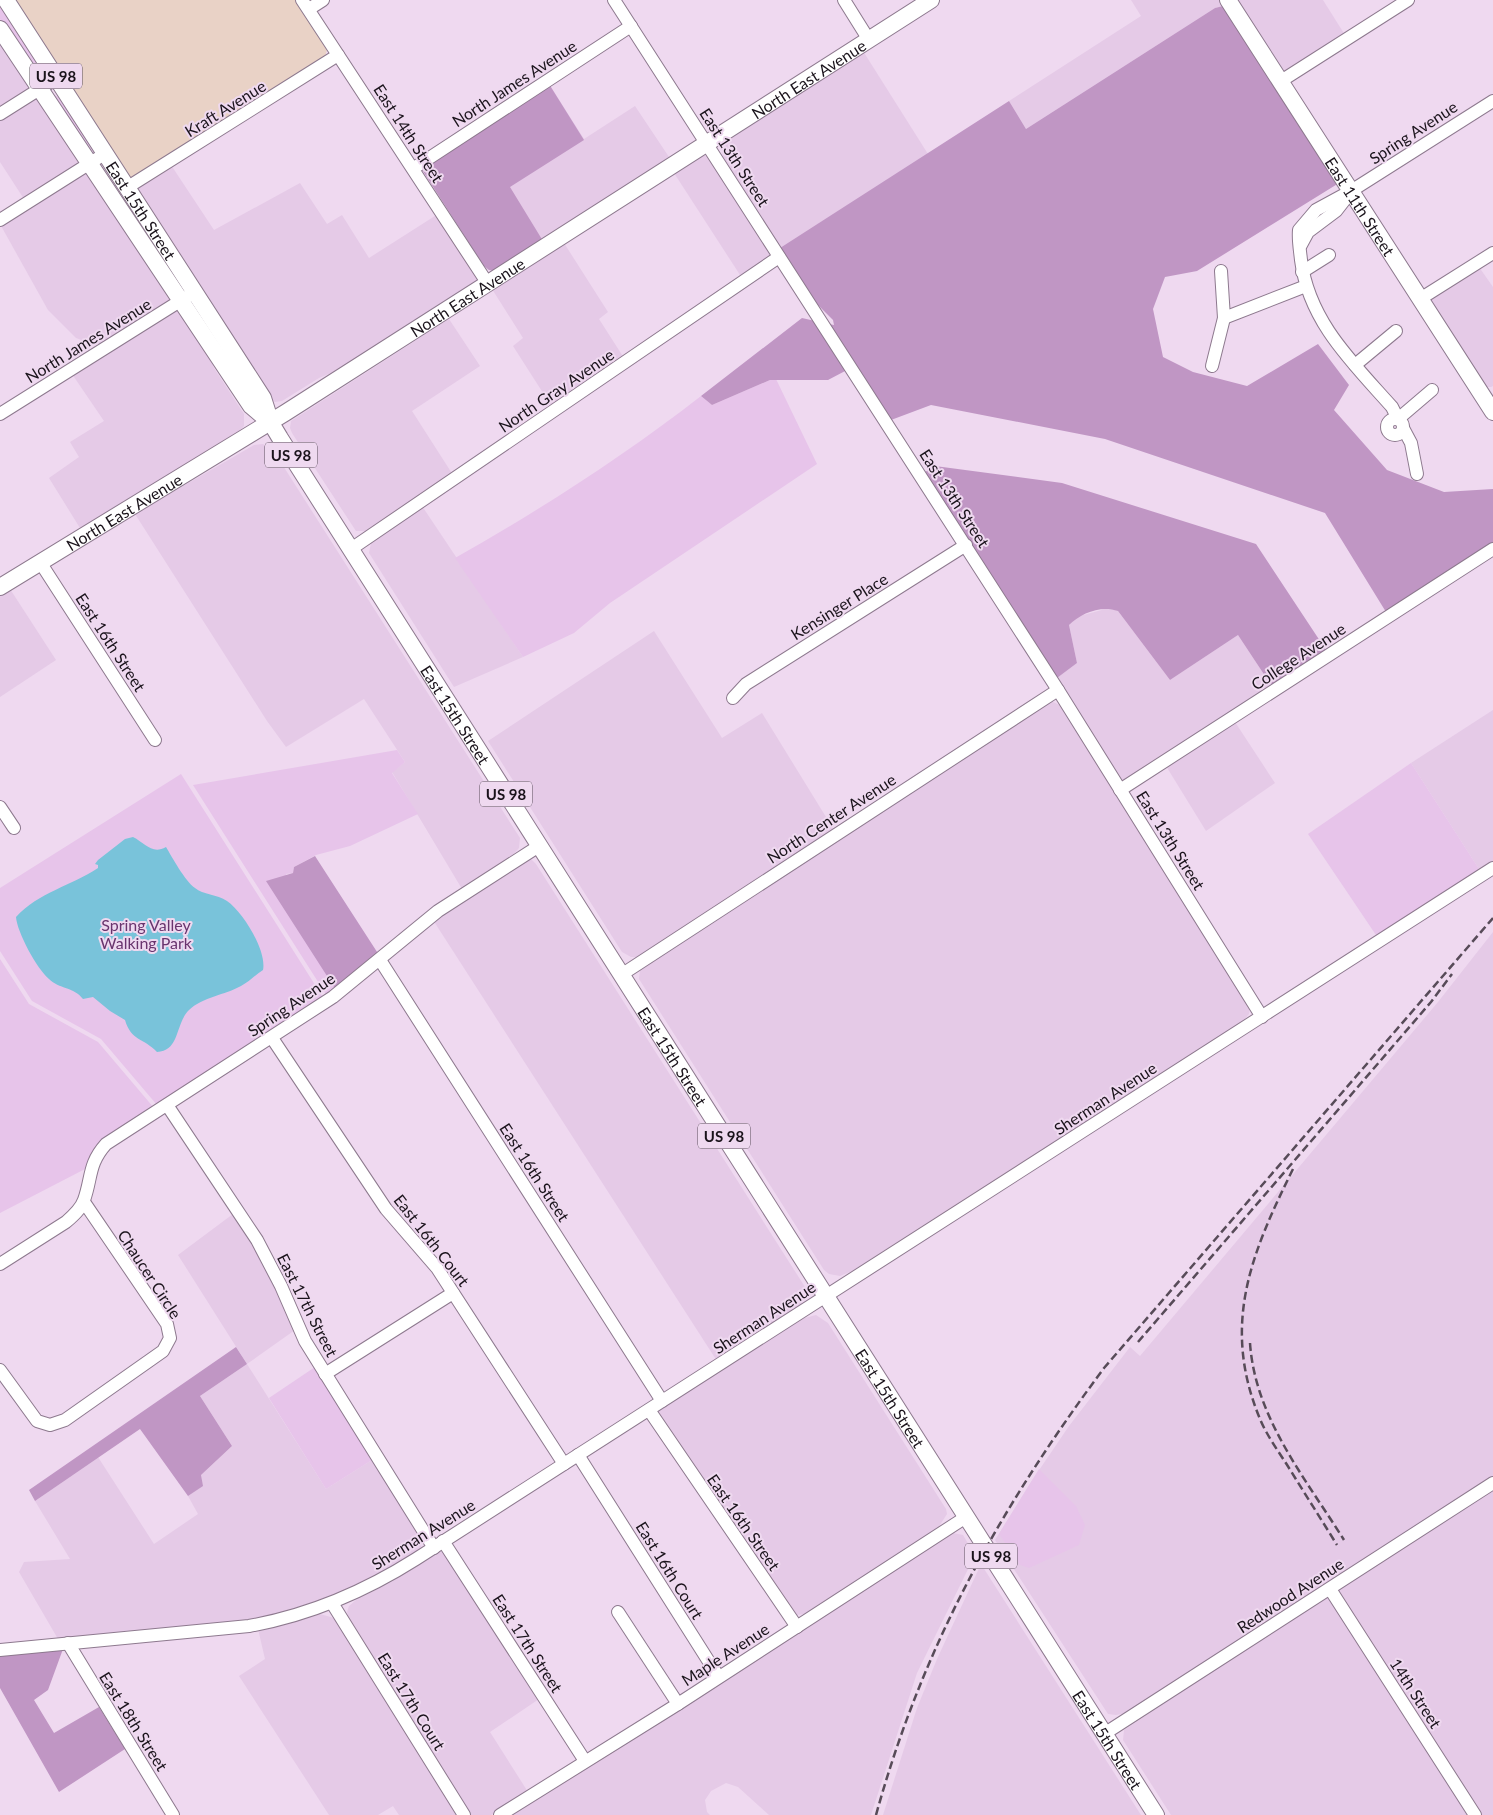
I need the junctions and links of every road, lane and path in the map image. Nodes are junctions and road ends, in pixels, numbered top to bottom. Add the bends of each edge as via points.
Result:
1 (6, 0) edge
2 (323, 0) edge
3 (614, 0) edge
4 (844, 0) edge
5 (931, 0) edge
6 (1228, 0) edge
7 (1408, 0) edge
8 (306, 5) edge
9 (631, 26) junction
10 (0, 29) edge
11 (869, 40) junction
12 (338, 55) junction
13 (57, 78) junction
14 (1281, 81) junction
15 (39, 89) junction
16 (1493, 101) edge
17 (0, 114) edge
18 (707, 144) junction
19 (106, 153) junction
20 (88, 163) junction
21 (414, 168) junction
22 (102, 183) junction
23 (128, 187) junction
24 (1351, 191) junction
25 (120, 211) junction
26 (0, 220) edge
27 (1493, 253) edge
28 (1328, 255) dead end
29 (779, 257) junction
30 (1221, 271) dead end
31 (1302, 272) junction
32 (488, 284) junction
33 (1306, 286) junction
34 (188, 296) junction
35 (1420, 299) junction
36 (1224, 318) junction
37 (1396, 331) dead end
38 (1355, 365) junction
39 (1212, 366) dead end
40 (1432, 390) dead end
41 (1488, 394) edge
42 (1493, 412) edge
43 (0, 414) edge
44 (271, 422) junction
45 (1400, 424) junction
46 (1417, 474) dead end
47 (966, 545) junction
48 (351, 549) junction
49 (1493, 549) edge
50 (40, 562) junction
51 (0, 587) edge
52 (1058, 690) junction
53 (733, 698) dead end
54 (155, 740) dead end
55 (1120, 790) junction
56 (0, 807) edge
57 (14, 828) dead end
58 (539, 846) junction
59 (1493, 868) edge
60 (380, 960) junction
61 (621, 975) junction
62 (1262, 1017) junction
63 (272, 1038) junction
64 (167, 1105) junction
65 (84, 1202) junction
66 (0, 1264) edge
67 (454, 1292) junction
68 (826, 1296) junction
69 (0, 1370) edge
70 (325, 1374) junction
71 (662, 1401) junction
72 (649, 1410) junction
73 (578, 1455) junction
74 (564, 1464) junction
75 (1493, 1483) edge
76 (966, 1516) junction
77 (438, 1545) junction
78 (1330, 1589) junction
79 (332, 1604) junction
80 (618, 1612) dead end
81 (797, 1627) junction
82 (68, 1644) junction
83 (0, 1650) edge
84 (718, 1676) junction
85 (678, 1704) junction
86 (1104, 1734) junction
87 (585, 1762) junction
88 (172, 1815) edge
89 (464, 1815) edge
90 (500, 1815) edge
91 (1156, 1815) edge
92 (1475, 1815) edge

1 - 13 main road, East 15th Street / US 98
2 - 8 street
3 - 9 street, East 13th Street
4 - 11 street
5 - 11 main road, North East Avenue
6 - 14 main road, East 11th Street
7 - 14 street
8 - 12 street, East 14th Street
9 - 18 street, East 13th Street
9 - 21 street, North James Avenue
10 - 15 main road, East 15th Street / US 98
11 - 18 main road, North East Avenue
12 - 21 street, East 14th Street
12 - 23 street, Kraft Avenue
13 - 15 street
13 - 19 main road, East 15th Street / US 98
14 - 24 main road, East 11th Street
15 - 17 street
15 - 20 main road, East 15th Street / US 98
16 - 24 street, Spring Avenue
18 - 29 street, East 13th Street
18 - 32 main road, North East Avenue
19 - 20 street
19 - 23 main road, East 15th Street / US 98
20 - 22 main road, East 15th Street / US 98
20 - 26 street
21 - 32 street, East 14th Street
22 - 23 main road via 118,190
22 - 25 main road, East 15th Street / US 98
23 - 25 main road via 120,196
23 - 34 main road, East 15th Street / US 98
24 - 31 street, Spring Avenue via 1308,217 1299,230
24 - 35 main road, East 11th Street
25 - 34 main road, East 15th Street / US 98
27 - 35 street
28 - 31 street
29 - 47 street, East 13th Street
29 - 48 street, North Gray Avenue
30 - 36 street
31 - 33 street, Spring Avenue
32 - 44 main road, North East Avenue
33 - 36 street
33 - 38 street, Spring Avenue via 1318,318
34 - 43 street, North James Avenue
34 - 44 main road, East 15th Street / US 98 via 263,398
35 - 41 main road, East 11th Street
36 - 39 street
37 - 38 street
38 - 45 street, Spring Avenue via 1392,407
40 - 45 street
41 - 42 main road, East 11th Street
44 - 48 main road, East 15th Street / US 98
44 - 50 main road, North East Avenue
45 - 46 street, Spring Avenue via 1411,443
47 - 52 street, East 13th Street
47 - 53 street, Kensinger Place via 746,684
48 - 58 main road, East 15th Street / US 98
49 - 55 street, College Avenue
50 - 51 main road, North East Avenue
50 - 54 street, East 16th Street
52 - 55 street, East 13th Street
52 - 61 street, North Center Avenue
55 - 62 street, East 13th Street
56 - 57 street
58 - 60 street, Spring Avenue via 438,911
58 - 61 main road, East 15th Street / US 98
59 - 62 street, Sherman Avenue
60 - 63 street, Spring Avenue via 333,998
60 - 71 street, East 16th Street
61 - 68 main road, East 15th Street / US 98
62 - 68 street, Sherman Avenue
63 - 64 street, Spring Avenue
63 - 67 street, East 16th Court via 386,1209
64 - 65 street, Spring Avenue via 106,1144 98,1153 92,1162
64 - 70 street, East 17th Street via 257,1240 305,1341
65 - 66 street via 66,1222
65 - 69 street, Chaucer Circle via 166,1324 170,1338 164,1351 65,1420 50,1425 37,1421
67 - 70 street
67 - 74 street, East 16th Court
68 - 71 street, Sherman Avenue
68 - 76 main road, East 15th Street / US 98
70 - 77 street, East 17th Street
71 - 72 street, Sherman Avenue
72 - 73 street, Sherman Avenue
72 - 81 street, East 16th Street
73 - 74 street, Sherman Avenue
73 - 84 street, East 16th Court
74 - 77 street, Sherman Avenue
75 - 78 street, Redwood Avenue
76 - 81 street, Maple Avenue
76 - 86 main road, East 15th Street / US 98
77 - 79 street, Sherman Avenue via 372,1585
77 - 87 street, East 17th Street
78 - 86 street, Redwood Avenue
78 - 92 street, 14th Street
79 - 82 street, Sherman Avenue via 249,1626
79 - 89 street, East 17th Court
80 - 85 street
81 - 84 street, Maple Avenue
82 - 83 street, Sherman Avenue
82 - 88 street, East 18th Street
84 - 85 street, Maple Avenue
85 - 87 street, Maple Avenue
86 - 91 main road, East 15th Street / US 98
87 - 90 street, Maple Avenue

